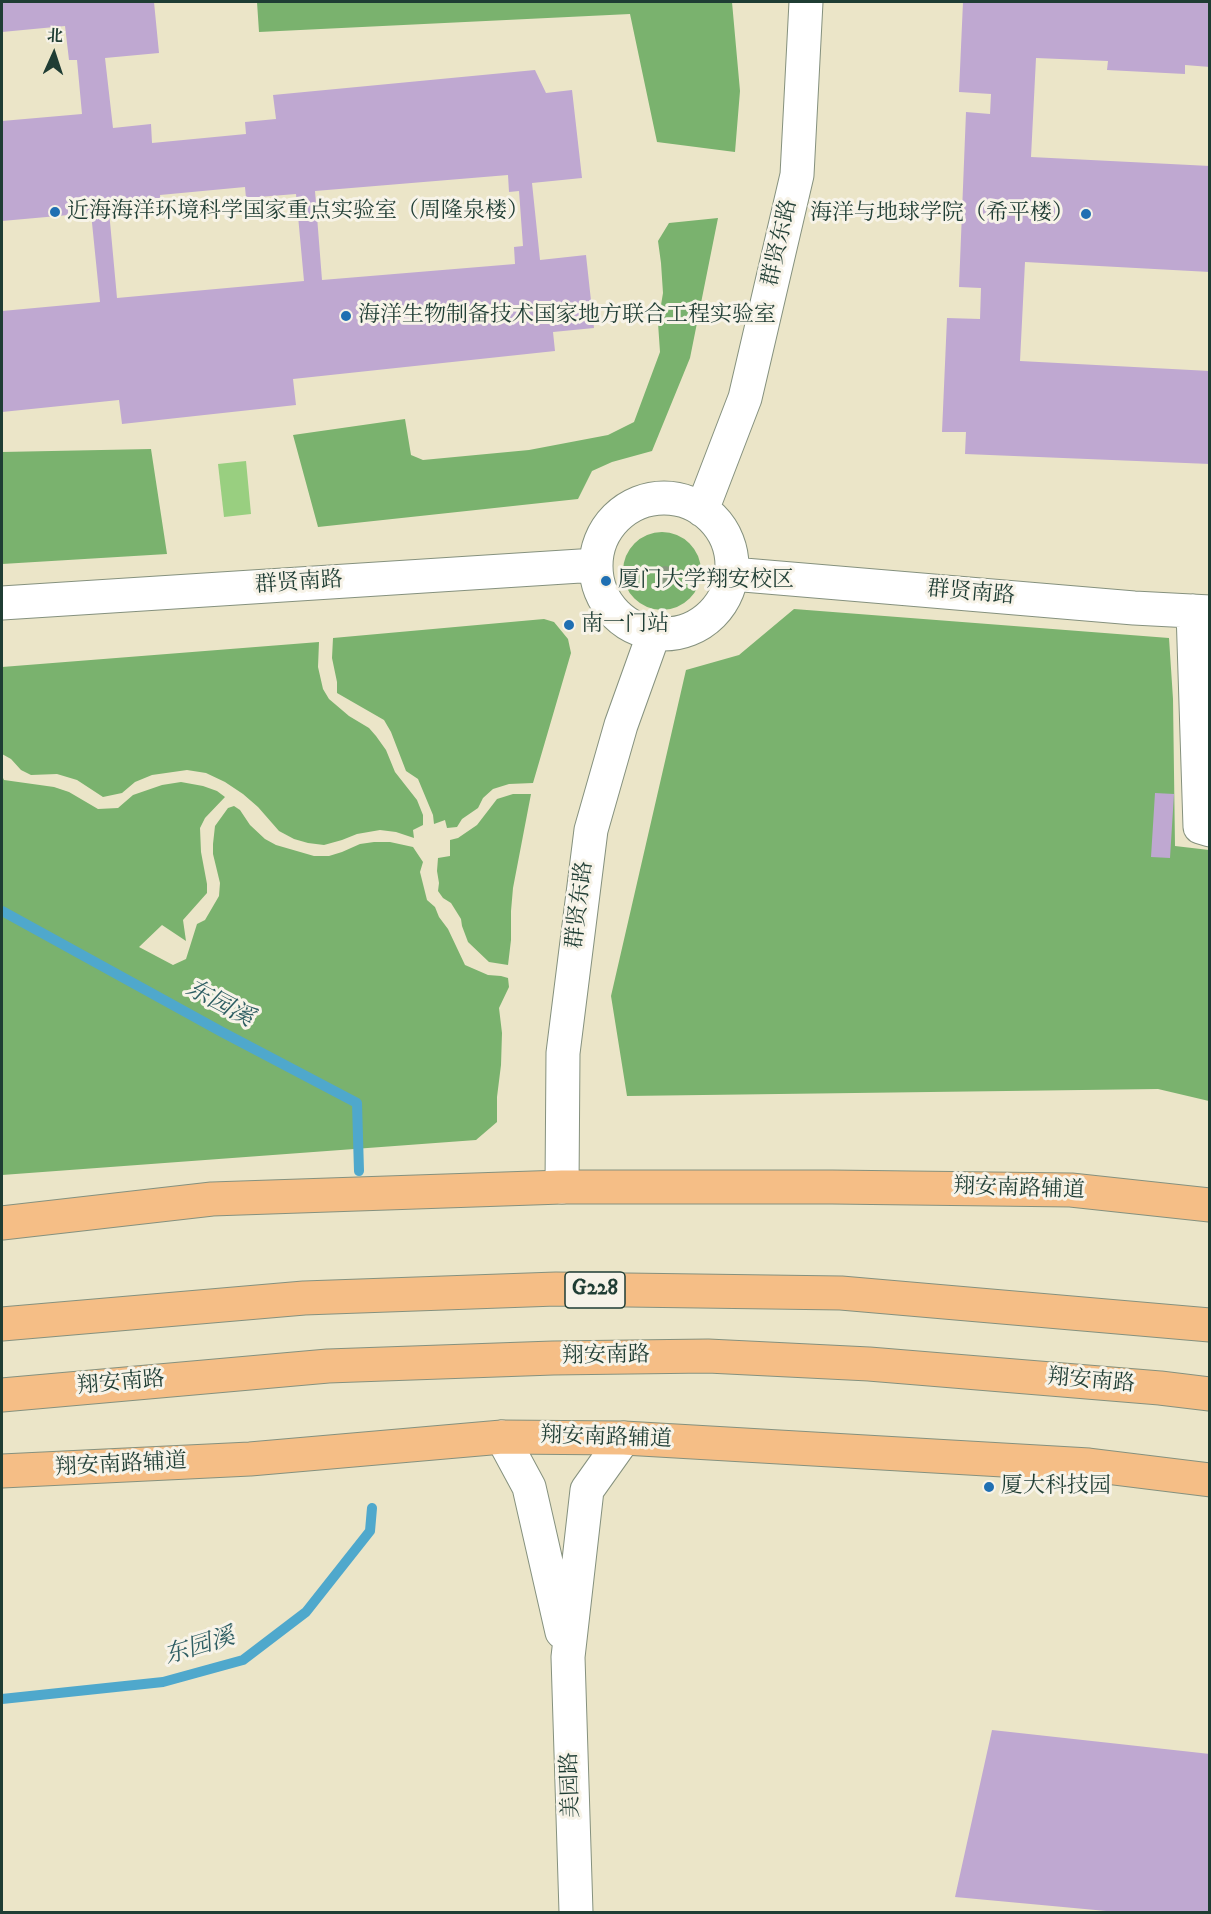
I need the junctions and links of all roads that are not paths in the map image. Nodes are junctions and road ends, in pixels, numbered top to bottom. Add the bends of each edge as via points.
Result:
1 (806, 2) edge
2 (702, 510) junction
3 (596, 565) junction
4 (732, 574) junction
5 (2, 603) edge
6 (1201, 612) edge
7 (654, 633) junction
8 (1209, 830) edge
9 (562, 1187) junction
10 (1209, 1205) edge
11 (2, 1223) edge
12 (1199, 1323) edge
13 (2, 1324) edge
14 (1209, 1394) edge
15 (2, 1395) edge
16 (502, 1437) junction
17 (624, 1438) junction
18 (2, 1472) edge
19 (1209, 1480) edge
20 (568, 1657) junction
21 (576, 1912) edge

1 - 2 street, 群贤东路 via 797,175 745,398
2 - 3 street via 681,500 657,498 634,504 615,518 600,542
2 - 4 street via 720,526 730,547
3 - 5 street, 群贤南路
3 - 7 street via 600,591 613,612 632,626
4 - 6 street, 群贤南路
4 - 7 street via 723,600 710,616 690,629
6 - 8 street via 1200,827
7 - 9 street, 群贤东路 via 621,725 591,830 563,1053
9 - 10 main road, 翔安南路辅道 via 1071,1190
9 - 11 main road, 翔安南路辅道 via 212,1199
12 - 13 main road, G228 via 841,1293 556,1289 304,1298
14 - 15 main road, 翔安南路 via 869,1364 708,1356 328,1366
16 - 17 main road, 翔安南路辅道
16 - 18 main road, 翔安南路辅道 via 250,1459
16 - 20 street via 529,1487
17 - 19 main road, 翔安南路辅道 via 1089,1465
17 - 20 street via 586,1490
20 - 21 street, 美园路

